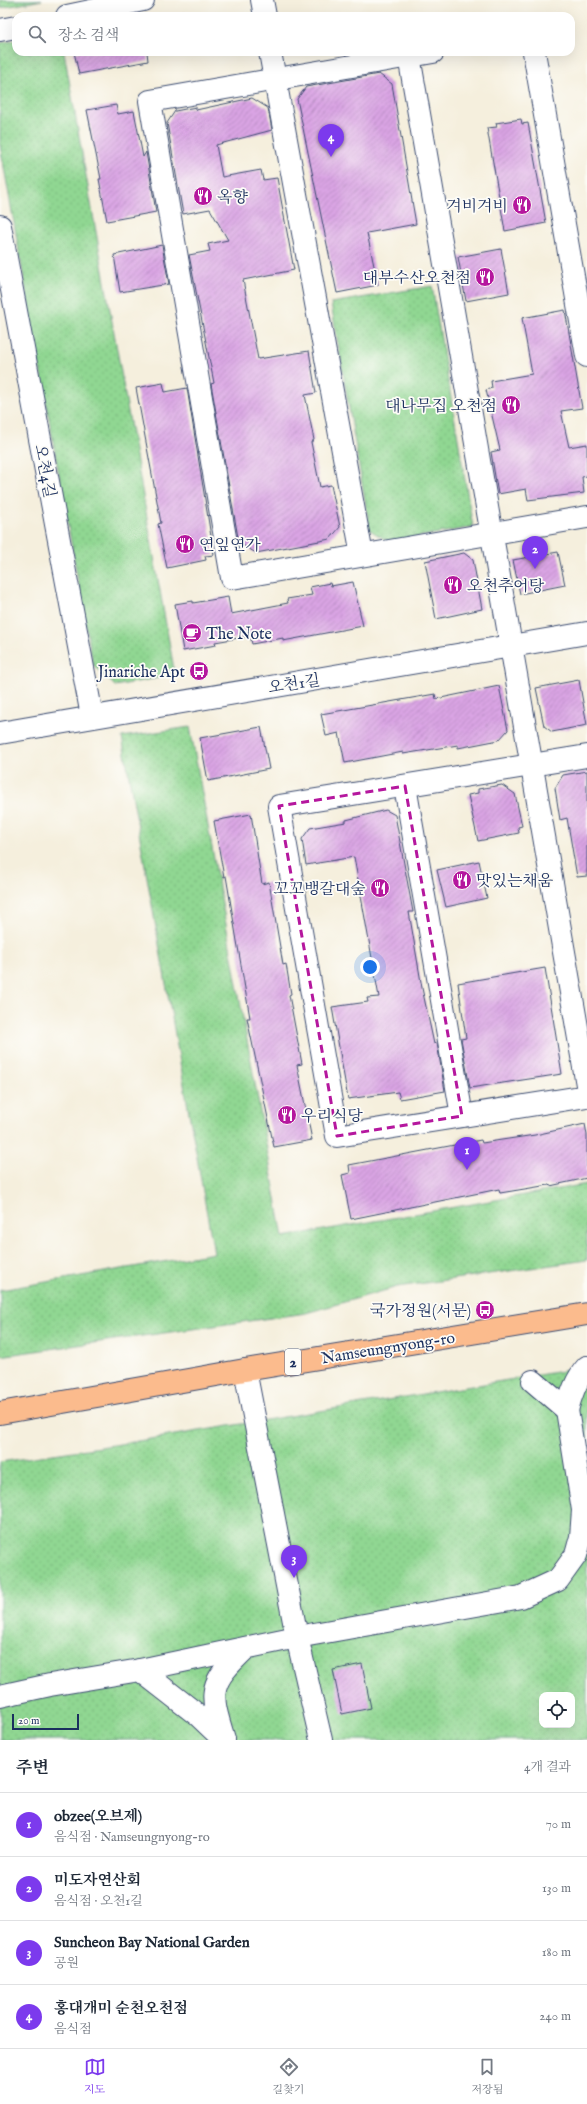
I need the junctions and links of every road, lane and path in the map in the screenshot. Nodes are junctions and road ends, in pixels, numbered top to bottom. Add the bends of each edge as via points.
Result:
1 (143, 0) edge
2 (262, 0) edge
3 (86, 12) edge
4 (264, 12) edge
5 (12, 28) edge
6 (0, 30) edge
7 (271, 56) edge
8 (409, 56) joint
9 (535, 56) edge
10 (275, 79) junction
11 (0, 226) edge
12 (587, 356) edge
13 (587, 517) edge
14 (492, 533) junction
15 (362, 555) junction
16 (587, 633) edge
17 (511, 647) junction
18 (92, 716) junction
19 (0, 733) edge
20 (587, 756) edge
21 (532, 766) junction
22 (405, 786) junction
23 (587, 1085) edge
24 (587, 1096) edge
25 (462, 1116) junction
26 (587, 1314) edge
27 (587, 1367) edge
28 (245, 1370) junction
29 (533, 1381) dead end
30 (567, 1410) junction
31 (0, 1413) edge
32 (297, 1637) junction
33 (246, 1648) junction
34 (140, 1670) junction
35 (0, 1696) edge
36 (224, 1740) edge
37 (320, 1740) edge

1 - 3 street
2 - 4 street
5 - 6 street
7 - 10 street
8 - 10 street
8 - 14 street
9 - 12 street
10 - 15 street
10 - 15 street via 150,101 232,578
11 - 18 street, 오천4길
13 - 14 street
14 - 15 street
14 - 17 street
16 - 17 street, 오천1길
17 - 18 street, 오천1길
17 - 21 street
18 - 19 street, 오천1길
20 - 21 street
21 - 22 street
21 - 23 street
22 - 25 street
22 - 25 street via 279,806 337,1136
24 - 25 street
26 - 28 main road, Namseungnyong-ro / 2
27 - 30 street via 571,1395
28 - 31 main road, Namseungnyong-ro / 2
28 - 32 street
29 - 30 street
30 - 32 street via 584,1510 576,1555 558,1580 520,1596
32 - 33 street
32 - 37 street
33 - 34 street
33 - 36 street via 222,1672 215,1683 215,1711
34 - 35 street
34 - 36 street via 199,1716

